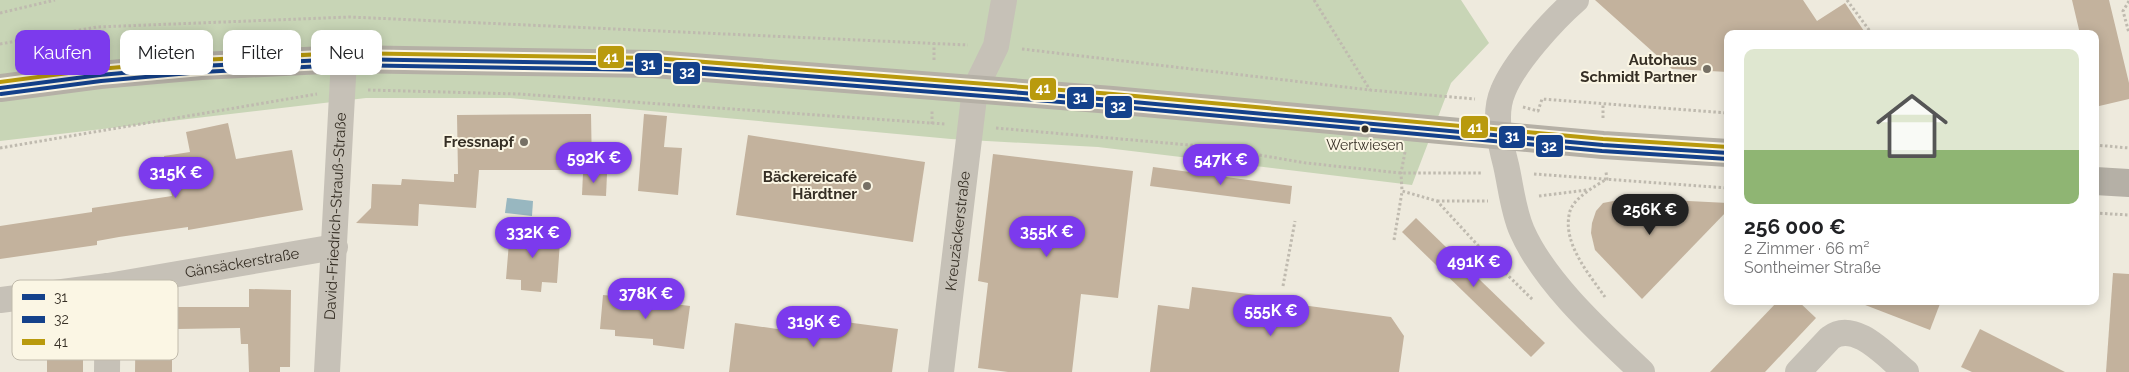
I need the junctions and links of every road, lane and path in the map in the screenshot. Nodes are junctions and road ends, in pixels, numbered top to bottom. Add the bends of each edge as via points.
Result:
1 (41, 0) edge
2 (55, 0) edge
3 (1004, 0) edge
4 (1314, 0) edge
5 (1576, 0) edge
6 (1847, 0) edge
7 (2129, 1) edge
8 (39, 5) junction
9 (0, 13) edge
10 (1869, 30) edge
11 (2129, 33) edge
12 (382, 60) edge
13 (311, 61) edge
14 (343, 75) edge
15 (0, 88) edge
16 (975, 89) junction
17 (343, 90) junction
18 (1500, 101) junction
19 (1724, 113) edge
20 (971, 126) junction
21 (1499, 136) junction
22 (2099, 145) edge
23 (0, 148) edge
24 (2129, 148) edge
25 (1724, 153) edge
26 (1507, 172) junction
27 (1401, 173) junction
28 (1607, 179) junction
29 (2099, 181) edge
30 (2129, 183) edge
31 (1724, 188) edge
32 (1402, 191) junction
33 (2099, 213) edge
34 (2129, 215) edge
35 (1295, 221) dead end
36 (1394, 240) dead end
37 (335, 247) junction
38 (143, 280) edge
39 (1283, 286) dead end
40 (1607, 300) dead end
41 (1536, 303) dead end
42 (327, 372) edge
43 (941, 372) edge
44 (1642, 372) edge
45 (1798, 372) edge
46 (1906, 372) edge

1 - 8 path
2 - 8 path
3 - 16 street via 996,46
4 - 18 path via 1370,90
5 - 18 street via 1512,73
6 - 10 path
7 - 11 path via 2123,10
8 - 9 path
12 - 16 main road via 654,64
13 - 15 main road via 100,75
14 - 17 street, David-Friedrich-Strauß-Straße
16 - 20 street, Kreuzäckerstraße
16 - 21 main road
17 - 20 path via 519,94
17 - 23 path
17 - 37 street, David-Friedrich-Strauß-Straße
18 - 19 path via 1538,111 1542,99
18 - 21 street
20 - 27 path via 1212,147 1306,164
20 - 43 street, Kreuzäckerstraße
21 - 25 main road
21 - 26 street
22 - 24 path
26 - 27 path
26 - 28 path
26 - 44 street via 1522,232 1542,263 1571,302
27 - 32 path
28 - 31 path
28 - 40 path via 1588,190 1570,210 1568,232 1582,263
29 - 30 main road
32 - 36 path
32 - 41 path via 1437,201
33 - 34 path
35 - 39 path
37 - 38 street, Gänsäckerstraße
37 - 42 street, David-Friedrich-Strauß-Straße
45 - 46 street via 1830,338 1848,332 1866,339

